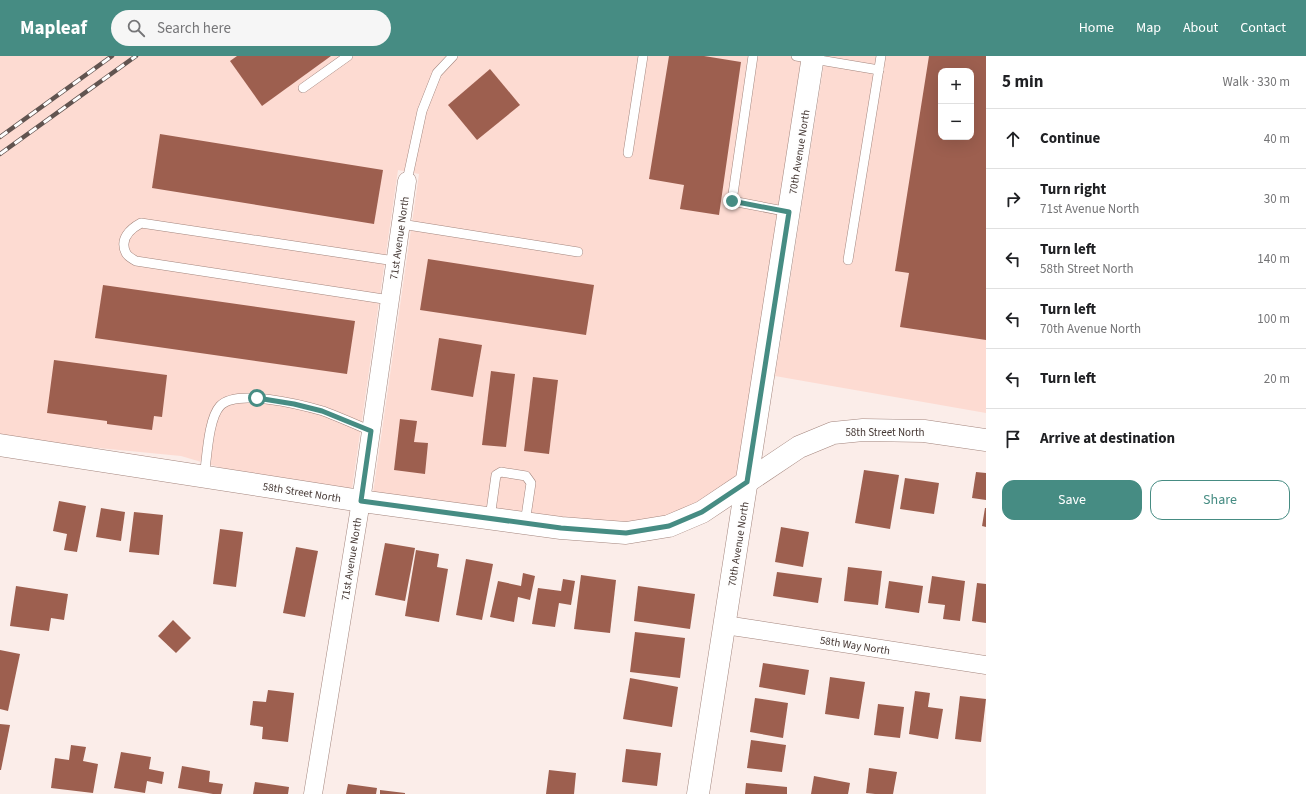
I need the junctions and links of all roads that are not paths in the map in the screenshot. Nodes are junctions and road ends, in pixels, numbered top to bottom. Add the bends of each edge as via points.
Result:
1 (348, 56) edge
2 (453, 56) edge
3 (643, 56) edge
4 (753, 56) edge
5 (881, 56) edge
6 (807, 57) edge
7 (879, 70) junction
8 (303, 88) dead end
9 (628, 153) dead end
10 (407, 181) joint
11 (789, 212) junction
12 (401, 224) junction
13 (578, 252) dead end
14 (848, 260) dead end
15 (395, 261) junction
16 (390, 300) junction
17 (371, 431) junction
18 (986, 440) edge
19 (0, 445) edge
20 (204, 477) junction
21 (747, 482) junction
22 (361, 501) junction
23 (490, 518) junction
24 (525, 523) junction
25 (725, 625) junction
26 (986, 665) edge
27 (314, 794) edge
28 (698, 794) edge

1 - 8 lane
2 - 10 lane via 437,73 422,110
3 - 9 lane
4 - 11 lane via 732,201
5 - 7 lane
6 - 7 lane
6 - 11 street, 70th Avenue North
7 - 14 lane
10 - 12 street, 71st Avenue North
11 - 21 street, 70th Avenue North
12 - 13 lane
12 - 15 street, 71st Avenue North
15 - 16 street, 71st Avenue North
15 - 16 lane via 141,223 132,228 125,237 127,255 136,261
16 - 17 street, 71st Avenue North
17 - 20 lane via 322,411 294,404 257,398 228,400 220,405 215,413
17 - 22 street, 71st Avenue North
18 - 21 street, 58th Street North via 924,431 863,430 833,433 799,448
19 - 20 street, 58th Street North
20 - 22 street, 58th Street North
21 - 24 street, 58th Street North via 702,512 669,526 626,533
21 - 25 street, 70th Avenue North
22 - 23 street, 58th Street North
22 - 27 street, 71st Avenue North
23 - 24 street, 58th Street North
23 - 24 lane via 496,475 501,472 526,476 531,483
25 - 26 street, 58th Way North
25 - 28 street, 70th Avenue North

